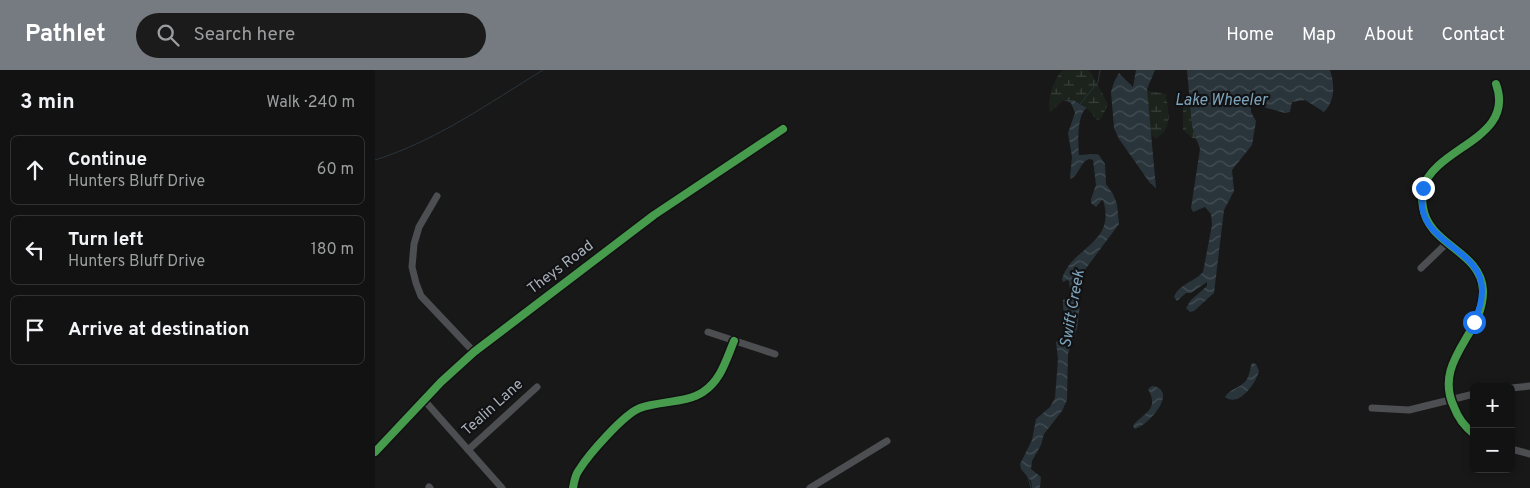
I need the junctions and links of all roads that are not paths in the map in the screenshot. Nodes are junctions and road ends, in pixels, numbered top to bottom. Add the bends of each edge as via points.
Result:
1 (1496, 84) dead end
2 (783, 129) dead end
3 (437, 196) dead end
4 (1447, 243) junction
5 (1421, 268) dead end
6 (708, 332) dead end
7 (734, 341) junction
8 (474, 352) junction
9 (775, 354) dead end
10 (1530, 386) edge
11 (537, 387) dead end
12 (1515, 388) edge
13 (1470, 395) edge
14 (1450, 399) junction
15 (424, 400) junction
16 (1373, 408) dead end
17 (1470, 430) edge
18 (887, 441) dead end
19 (468, 450) junction
20 (1515, 450) edge
21 (375, 452) edge
22 (1530, 454) edge
23 (502, 488) edge
24 (573, 488) edge
25 (810, 488) edge

1 - 4 street via 1497,112 1492,123 1436,167 1423,188 1422,204 1429,224
2 - 8 street, Theys Road via 655,215
3 - 8 street via 419,227 414,244 412,267 415,283 421,296
4 - 5 street
4 - 14 street via 1474,265 1483,290 1480,309 1452,363 1448,380
6 - 7 street
7 - 9 street
7 - 24 street via 720,375 712,385 702,393 650,405 628,414 578,471
8 - 15 street, Theys Road
10 - 12 street
11 - 19 street, Tealin Lane
13 - 14 street
14 - 16 street via 1409,410
14 - 17 street via 1458,417
15 - 19 street
15 - 21 street, Theys Road
18 - 25 street
19 - 23 street
20 - 22 street

